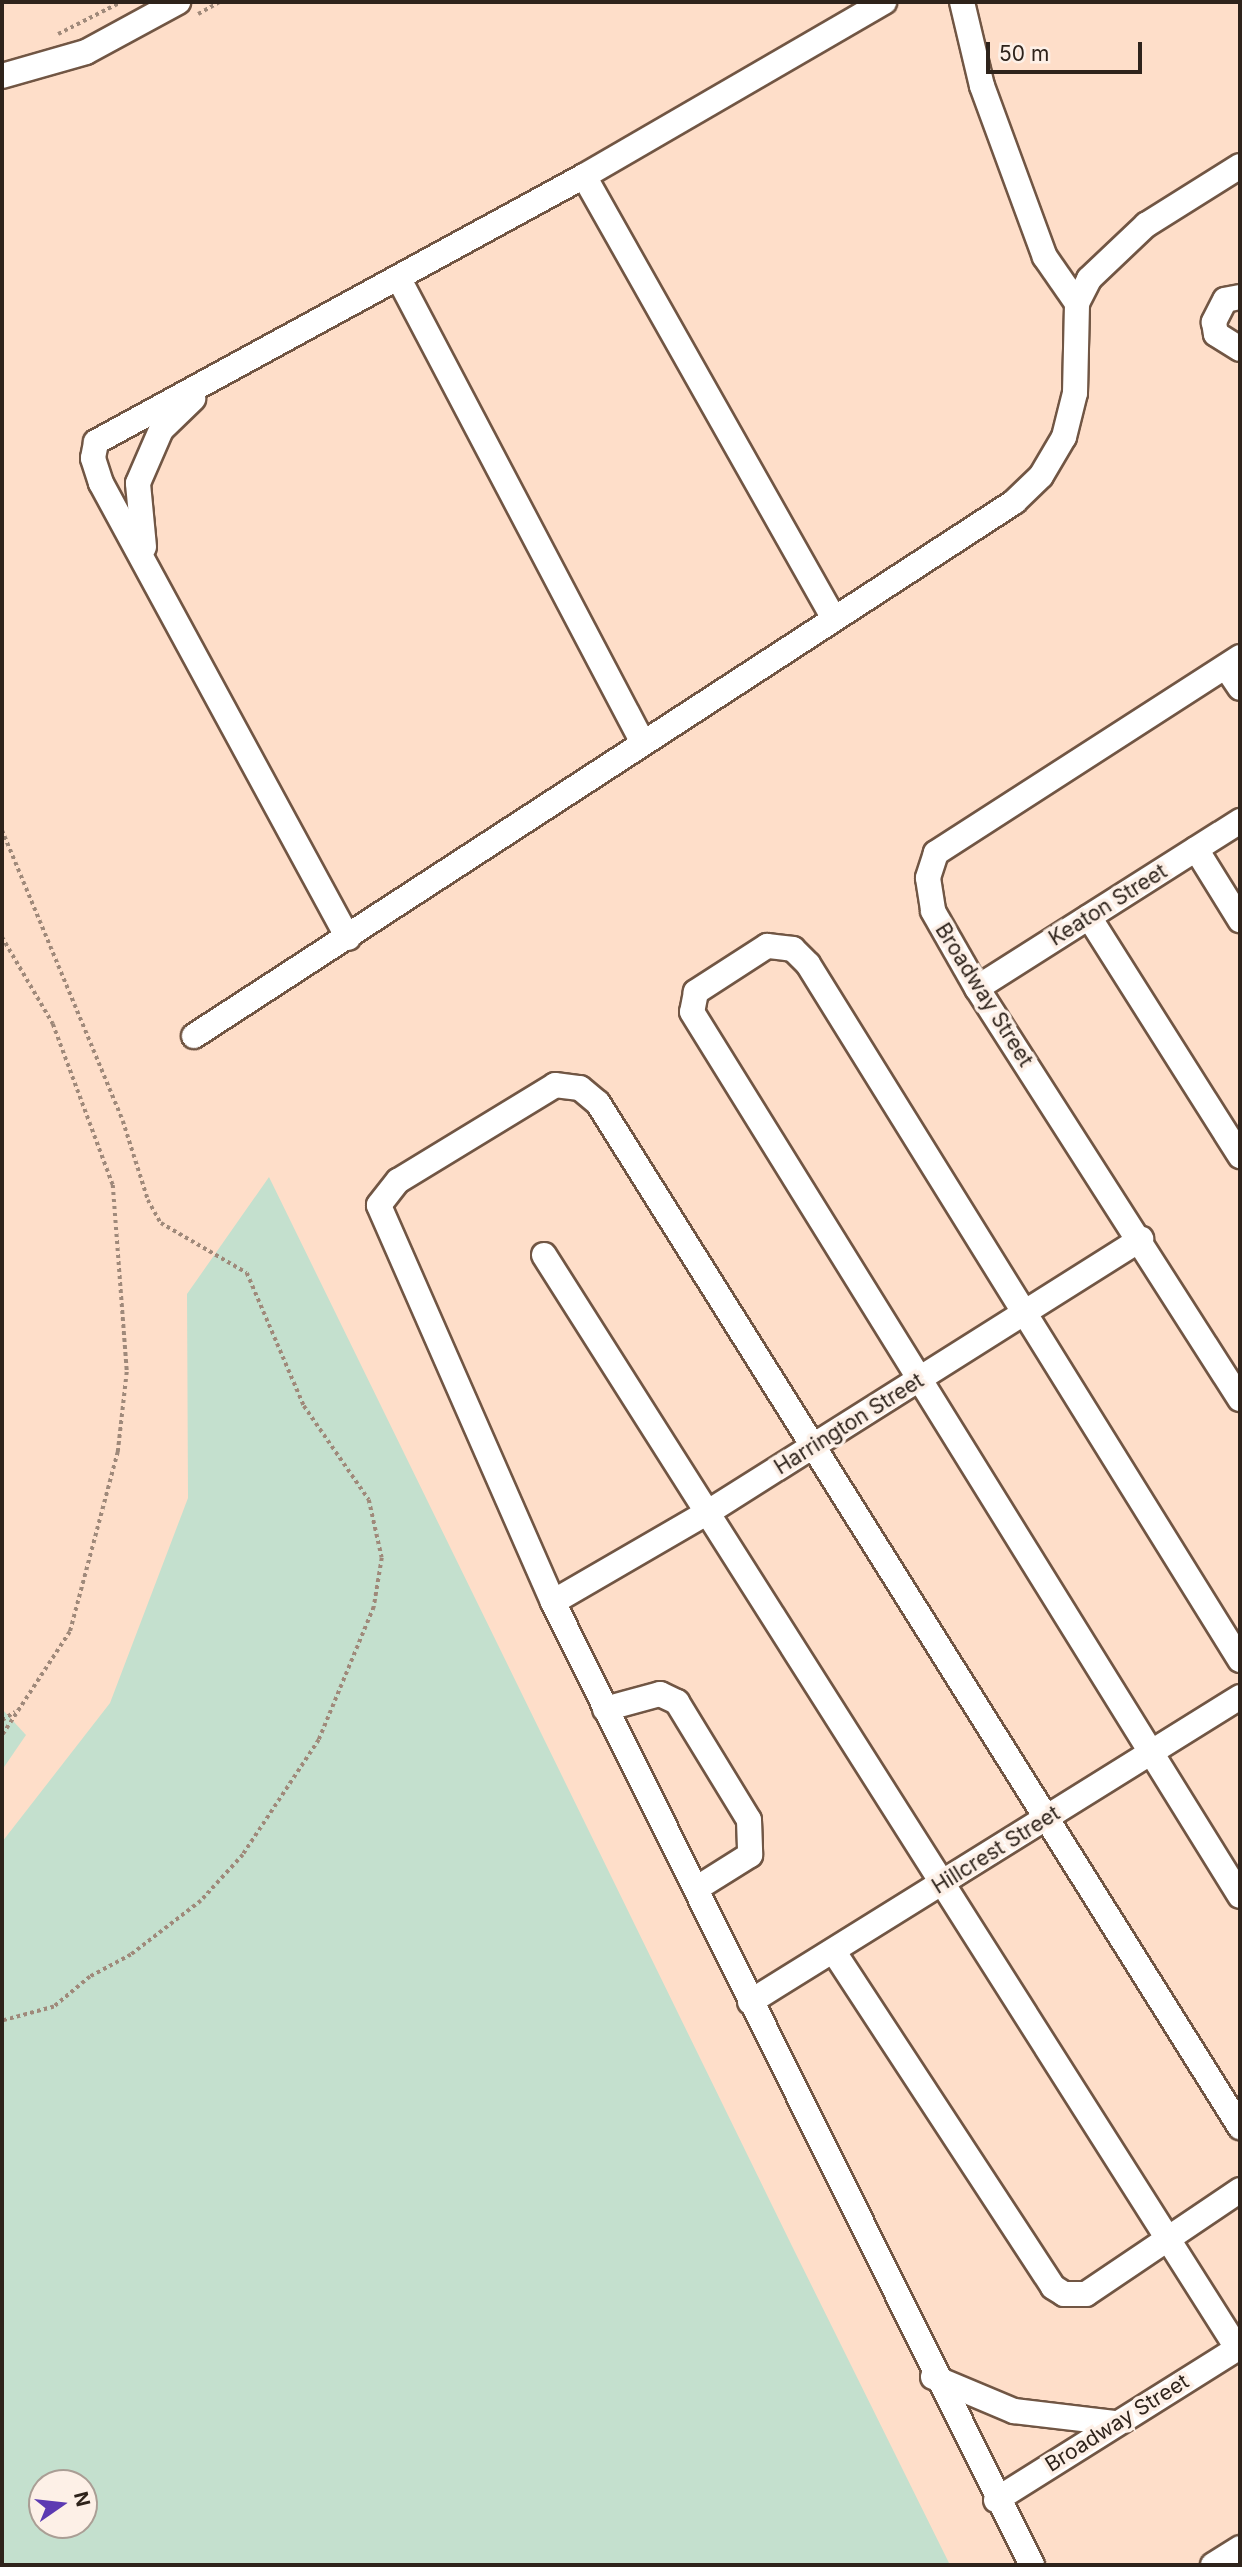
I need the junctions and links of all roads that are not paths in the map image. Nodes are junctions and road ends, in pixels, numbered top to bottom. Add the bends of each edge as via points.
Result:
1 (178, 2) edge
2 (884, 2) edge
3 (962, 2) edge
4 (2, 76) edge
5 (1240, 166) edge
6 (584, 176) junction
7 (399, 279) junction
8 (1240, 297) edge
9 (1077, 303) junction
10 (1240, 349) edge
11 (206, 387) junction
12 (152, 575) junction
13 (833, 617) junction
14 (1233, 662) edge
15 (1240, 688) edge
16 (642, 741) junction
17 (1240, 821) edge
18 (1196, 849) junction
19 (1089, 917) junction
20 (1240, 920) edge
21 (348, 938) junction
22 (976, 988) junction
23 (194, 1036) dead end
24 (1240, 1156) edge
25 (1141, 1239) junction
26 (544, 1255) dead end
27 (1022, 1314) junction
28 (919, 1380) junction
29 (1240, 1399) edge
30 (811, 1447) junction
31 (710, 1511) junction
32 (553, 1602) junction
33 (1240, 1660) edge
34 (1240, 1697) edge
35 (605, 1709) junction
36 (1148, 1755) junction
37 (1045, 1819) junction
38 (944, 1882) junction
39 (699, 1887) junction
40 (1240, 1896) edge
41 (834, 1952) junction
42 (750, 2002) junction
43 (1240, 2127) edge
44 (1240, 2190) edge
45 (1167, 2240) junction
46 (1239, 2348) edge
47 (933, 2377) junction
48 (1114, 2423) junction
49 (996, 2500) junction
50 (1240, 2548) edge
51 (1031, 2565) edge
52 (1213, 2565) edge

1 - 4 street via 86,51
2 - 6 street
3 - 9 street via 982,86 1045,257
5 - 9 street via 1113,251
6 - 7 street
6 - 13 street
7 - 11 street
7 - 16 street
8 - 10 street via 1225,300 1214,323 1216,334
9 - 13 street via 1075,393 1064,437 1041,476 1014,502
11 - 12 street via 161,430 138,483 139,528
11 - 12 street via 96,442 93,458 101,482
12 - 21 street
13 - 16 street
14 - 15 street
14 - 22 street, Broadway Street via 936,853 929,878 933,911
16 - 21 street
17 - 18 street, Keaton Street
18 - 19 street, Keaton Street
18 - 20 street
19 - 22 street, Keaton Street
19 - 24 street
21 - 23 street
22 - 25 street, Broadway Street
25 - 27 street, Harrington Street
25 - 29 street, Broadway Street
26 - 31 street
27 - 28 street, Harrington Street
27 - 28 street via 808,964 793,949 767,946 713,980 696,992 692,1012
27 - 33 street
28 - 30 street, Harrington Street
28 - 36 street
30 - 31 street, Harrington Street
30 - 32 street via 598,1103 580,1088 555,1085 398,1181 379,1205
30 - 37 street
31 - 32 street, Harrington Street
31 - 38 street
32 - 35 street
34 - 36 street, Hillcrest Street
35 - 39 street
35 - 39 street via 660,1694 677,1702 749,1820 750,1855
36 - 37 street, Hillcrest Street
36 - 40 street
37 - 38 street, Hillcrest Street
37 - 43 street
38 - 41 street, Hillcrest Street
38 - 45 street
39 - 42 street
41 - 42 street, Hillcrest Street
41 - 45 street via 1053,2287 1086,2294
42 - 47 street
44 - 45 street
45 - 46 street
46 - 48 street, Broadway Street
47 - 48 street via 1014,2411
47 - 49 street
48 - 49 street, Broadway Street
49 - 51 street
50 - 52 street

